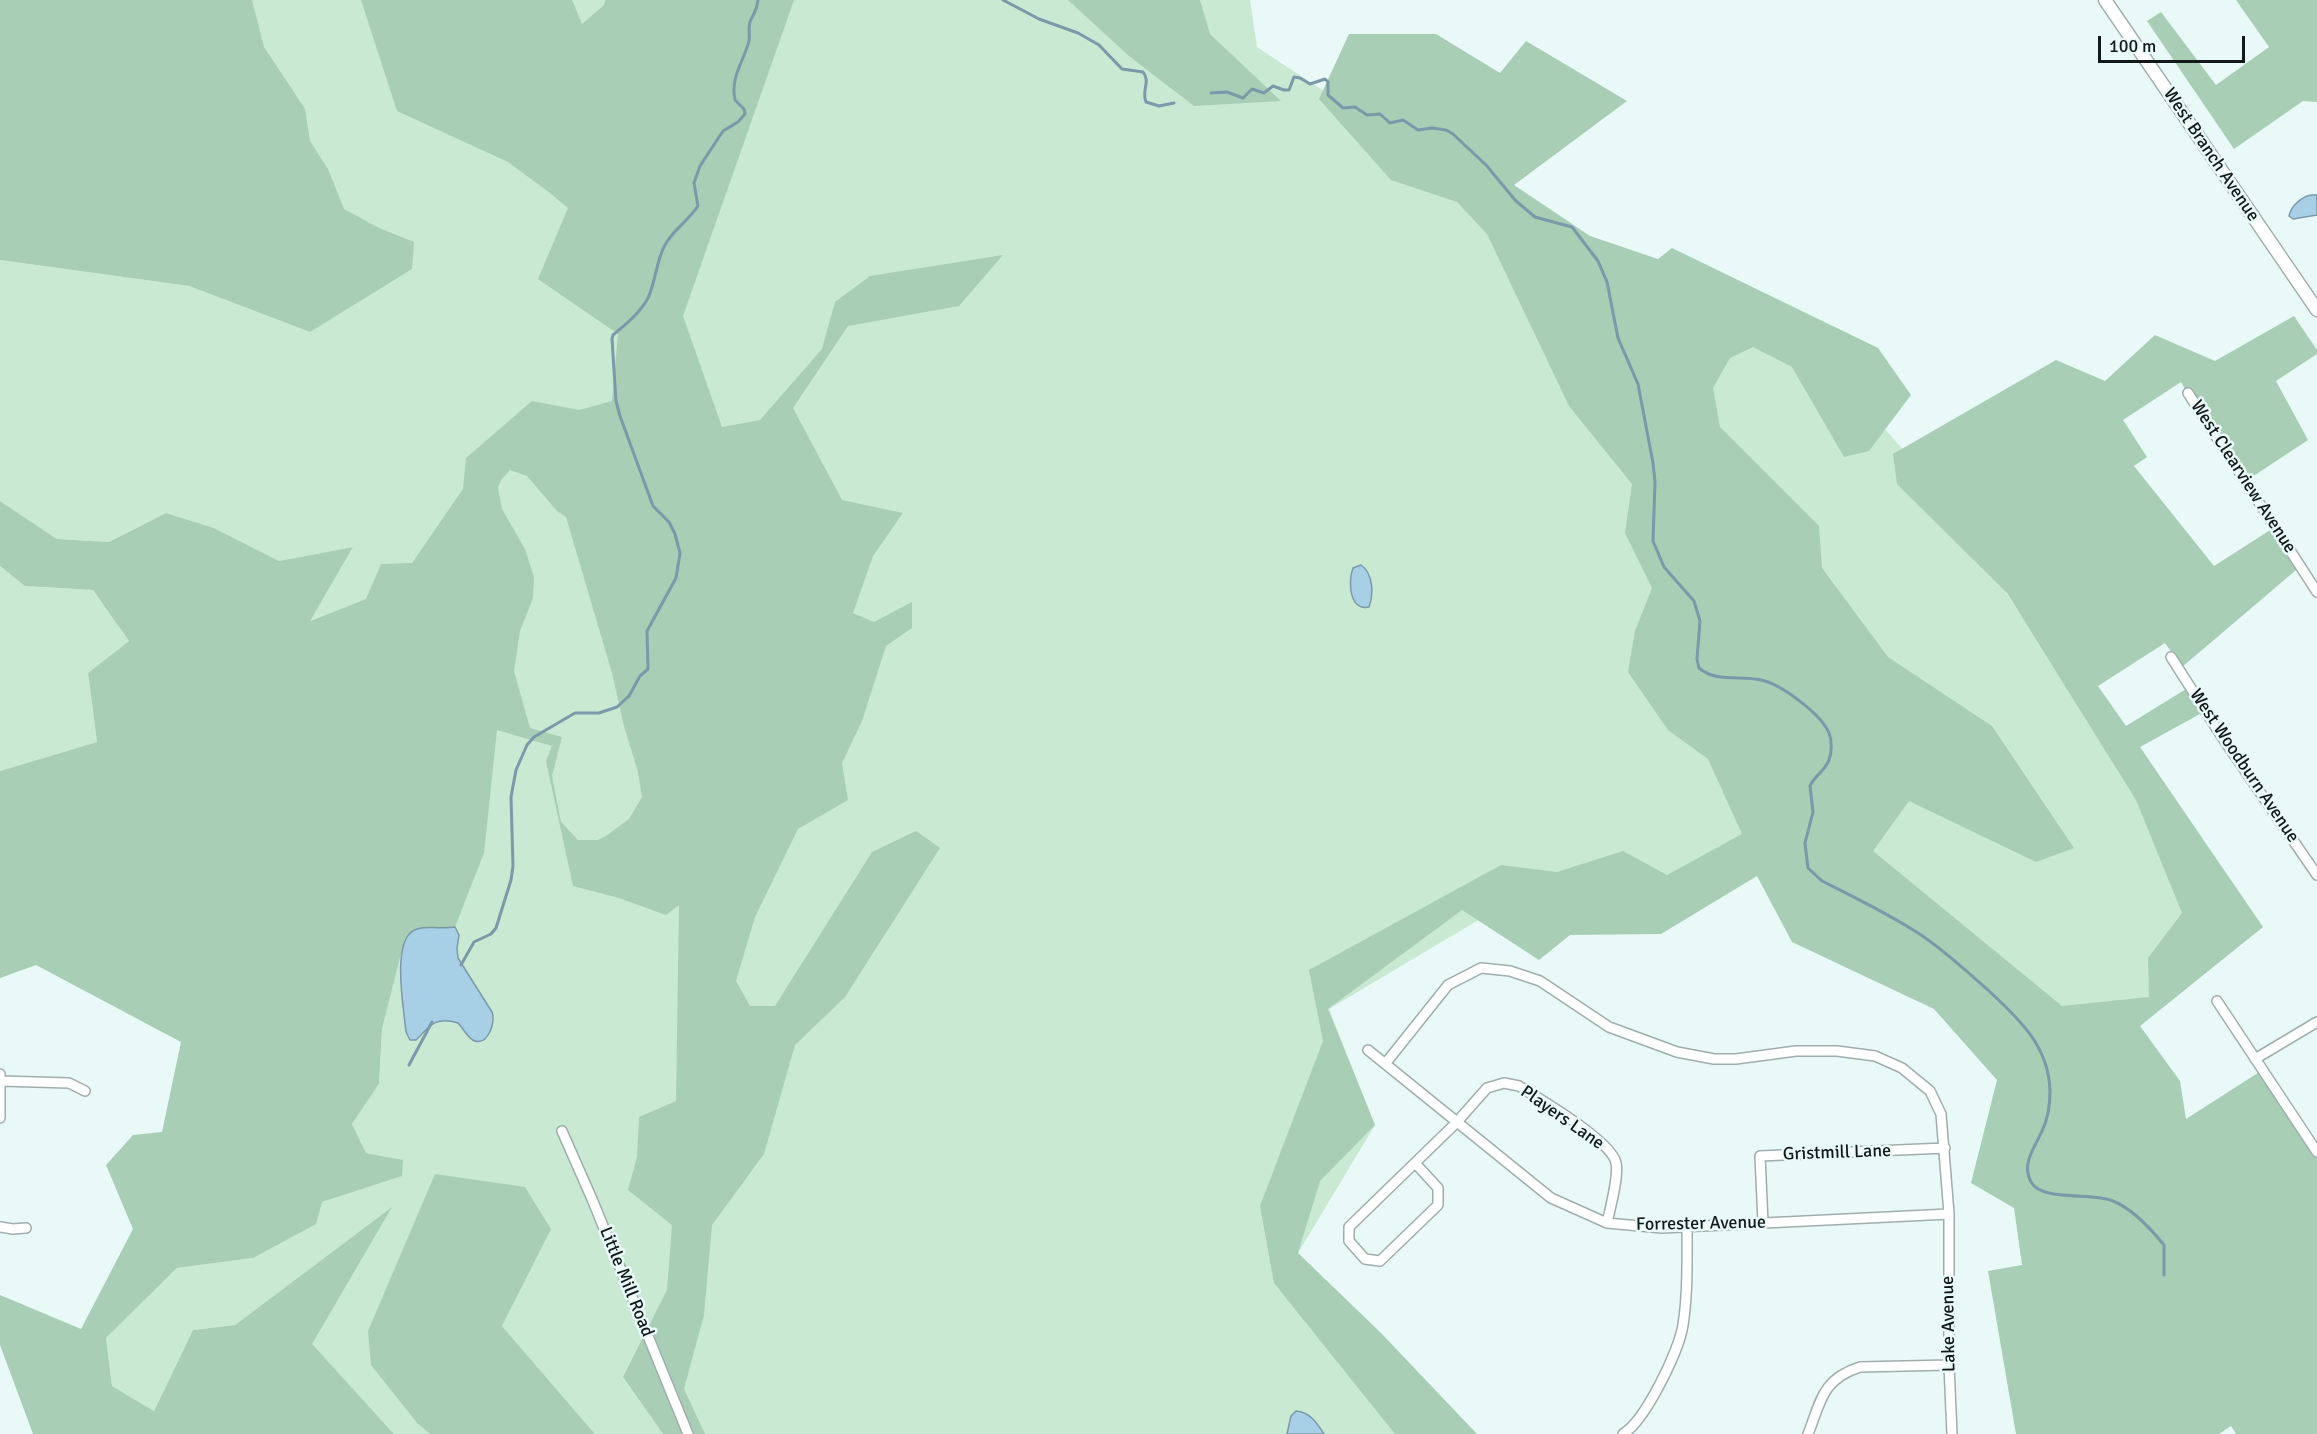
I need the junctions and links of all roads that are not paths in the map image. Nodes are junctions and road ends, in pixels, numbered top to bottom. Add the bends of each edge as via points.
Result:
1 (2105, 0) edge
2 (2317, 310) edge
3 (2188, 393) dead end
4 (2317, 592) edge
5 (2171, 657) dead end
6 (2317, 875) edge
7 (2217, 1001) dead end
8 (2317, 1022) edge
9 (1368, 1050) dead end
10 (2255, 1059) junction
11 (1385, 1065) junction
12 (1, 1078) edge
13 (85, 1091) dead end
14 (0, 1118) edge
15 (1456, 1123) junction
16 (562, 1131) dead end
17 (1945, 1148) junction
18 (2317, 1152) edge
19 (1415, 1163) junction
20 (1949, 1214) junction
21 (1606, 1222) junction
22 (1763, 1223) junction
23 (0, 1227) edge
24 (1687, 1227) junction
25 (26, 1228) dead end
26 (1949, 1365) junction
27 (688, 1434) edge
28 (1623, 1434) edge
29 (1808, 1434) edge
30 (1952, 1434) edge

1 - 2 street, West Branch Avenue
3 - 4 street, West Clearview Avenue
5 - 6 street, West Woodburn Avenue
7 - 10 street
8 - 10 street
9 - 11 street, Forrester Avenue
10 - 18 street
11 - 15 street, Forrester Avenue
11 - 17 street, Lake Avenue via 1448,985 1481,968 1510,971 1540,981 1609,1027 1677,1052 1714,1059 1796,1051 1875,1056 1902,1068 1930,1091 1941,1114
12 - 13 street via 69,1083
12 - 14 street
15 - 19 street, Players Lane
15 - 21 street, Forrester Avenue via 1551,1198
15 - 21 street, Players Lane via 1487,1088 1504,1083 1519,1086 1606,1146 1616,1163
16 - 27 street, Little Mill Road
17 - 20 street, Lake Avenue
17 - 22 street, Gristmill Lane via 1760,1156
19 - 19 street, Players Lane via 1349,1227 1349,1241 1365,1259 1380,1262 1438,1205 1438,1188
20 - 22 street, Forrester Avenue
20 - 26 street, Lake Avenue
21 - 24 street, Forrester Avenue
22 - 24 street, Forrester Avenue
23 - 25 street
24 - 28 street via 1683,1327 1646,1410 1632,1429
26 - 29 street via 1860,1367 1848,1371 1826,1390
26 - 30 street, Lake Avenue

